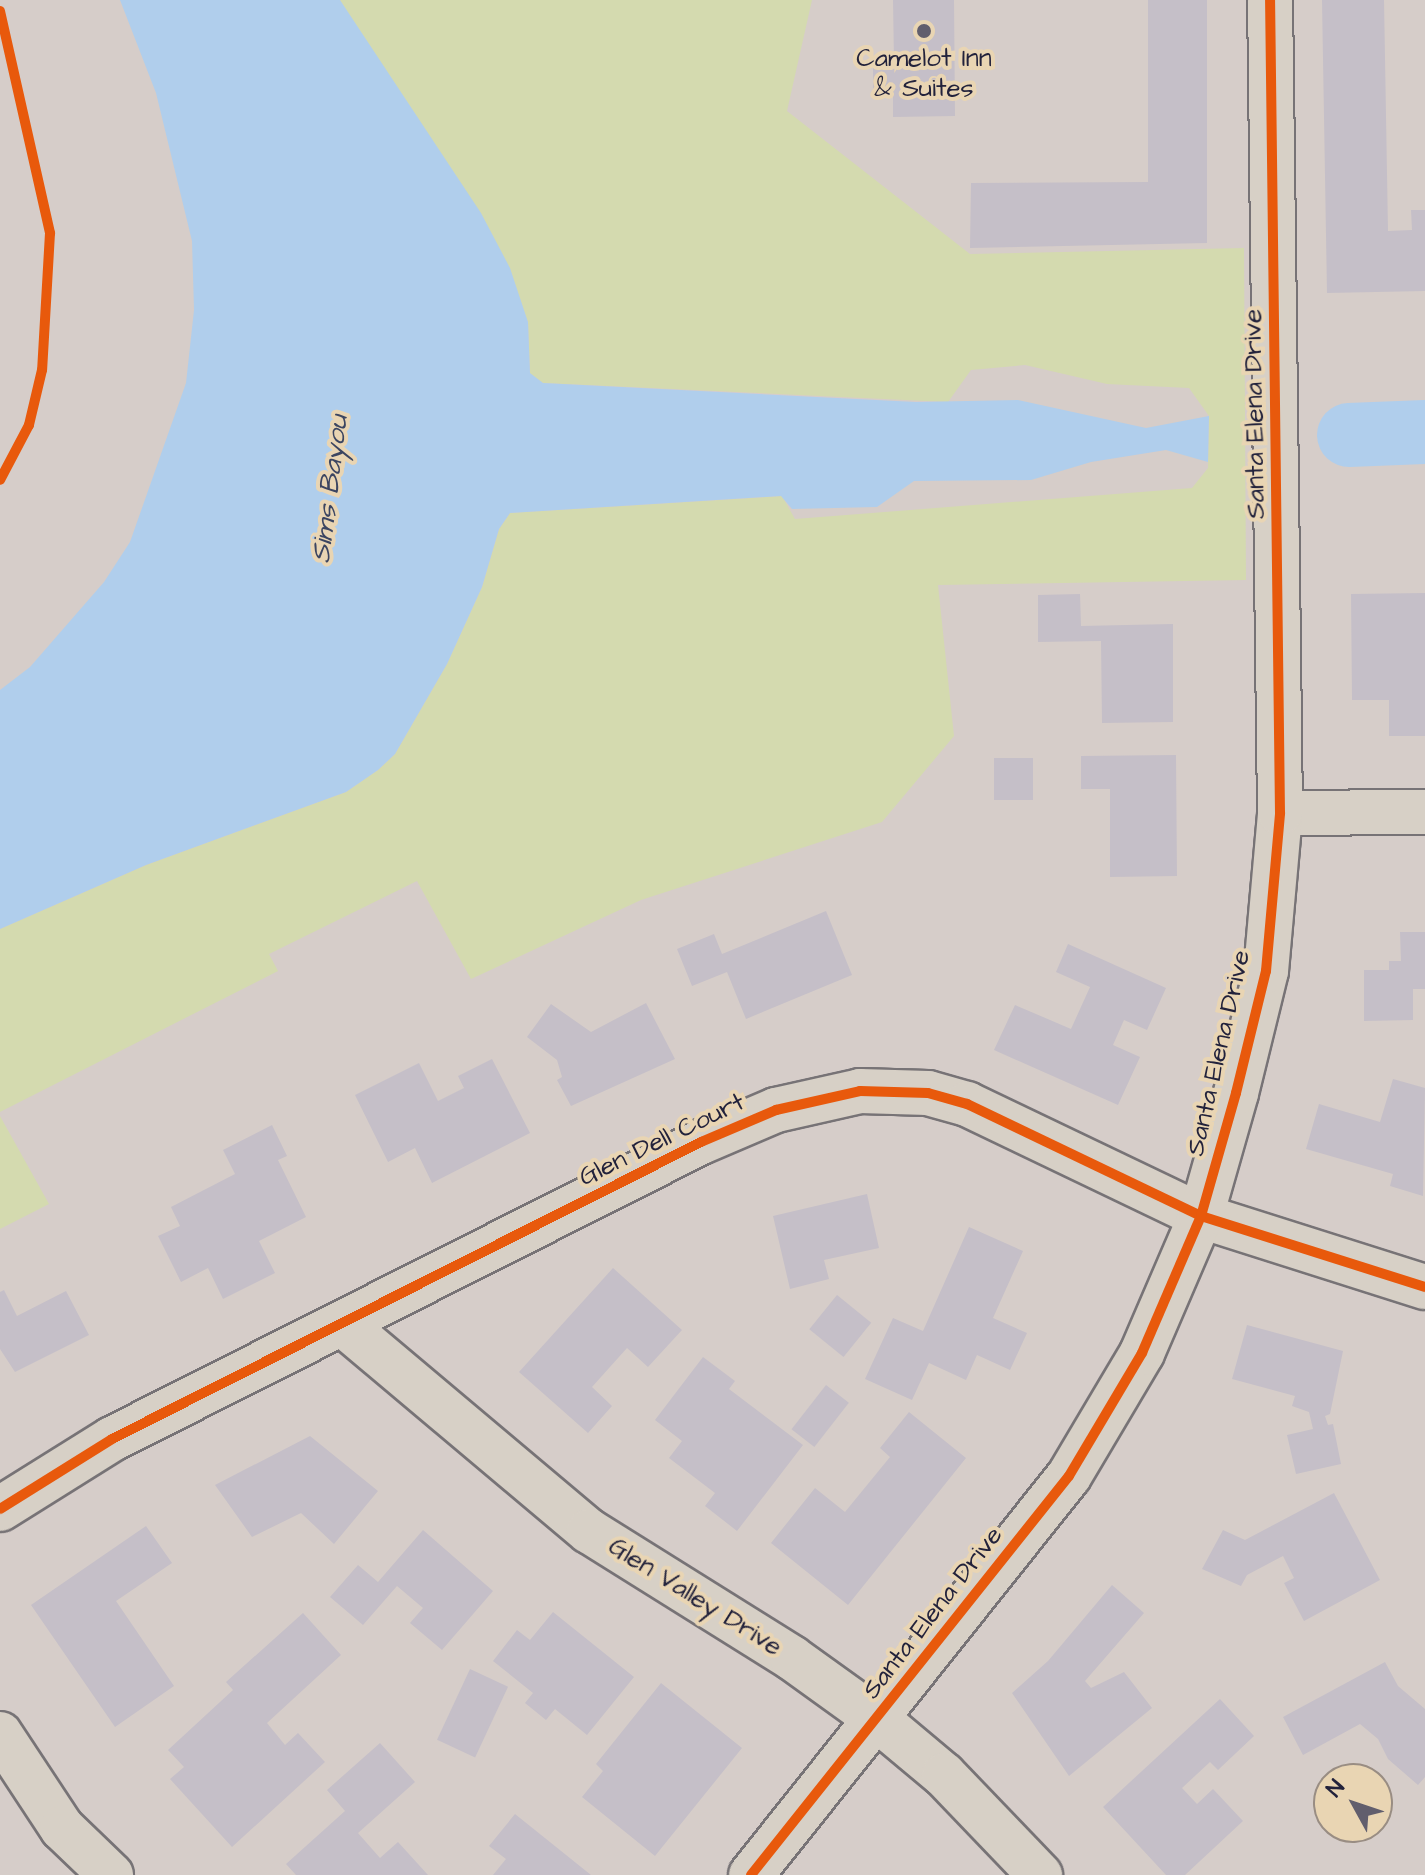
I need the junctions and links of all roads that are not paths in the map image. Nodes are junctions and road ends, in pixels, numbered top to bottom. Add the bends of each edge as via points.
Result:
1 (1270, 0) edge
2 (1425, 812) edge
3 (1280, 813) junction
4 (1201, 1216) junction
5 (1425, 1287) edge
6 (344, 1325) junction
7 (0, 1509) edge
8 (877, 1719) junction
9 (0, 1734) edge
10 (111, 1875) edge
11 (751, 1875) edge
12 (1040, 1875) edge

1 - 3 street, Santa Elena Drive
2 - 3 street
3 - 4 street, Santa Elena Drive via 1266,971
4 - 5 street, Glen Dell Court
4 - 6 street, Glen Dell Court via 967,1104 928,1093 860,1091 776,1110 701,1142
4 - 8 street, Santa Elena Drive via 1142,1353 1069,1476
6 - 7 street, Glen Dell Court via 112,1439
6 - 8 street, Glen Valley Drive via 589,1531 792,1658
8 - 11 street, Santa Elena Drive
8 - 12 street, Glen Valley Drive via 944,1775
9 - 10 street via 62,1828

